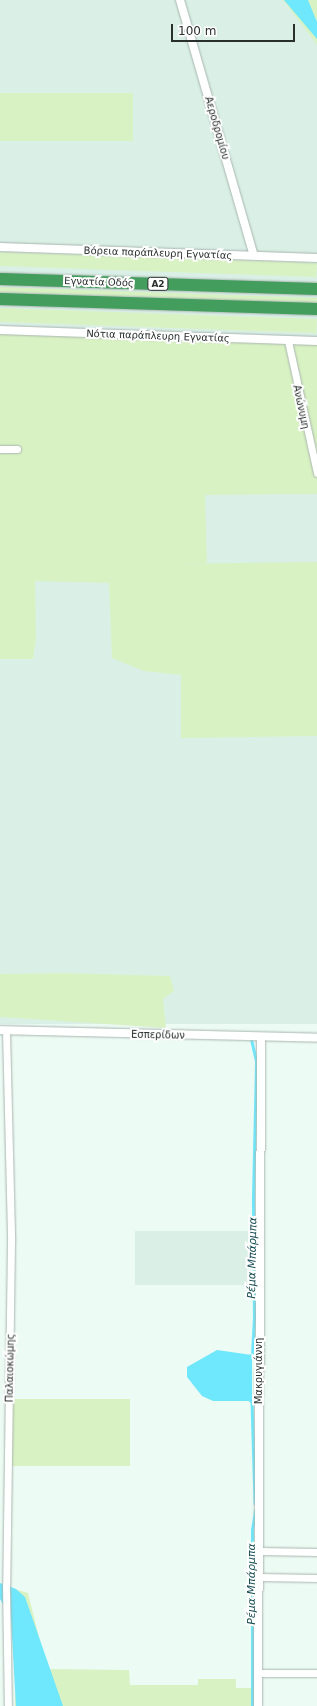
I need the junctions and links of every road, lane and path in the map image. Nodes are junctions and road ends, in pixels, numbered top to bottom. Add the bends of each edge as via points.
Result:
1 (180, 0) edge
2 (0, 247) edge
3 (254, 256) junction
4 (317, 258) edge
5 (0, 278) edge
6 (317, 289) edge
7 (0, 299) edge
8 (317, 309) edge
9 (0, 330) edge
10 (288, 341) junction
11 (317, 341) edge
12 (0, 449) edge
13 (18, 449) dead end
14 (317, 473) edge
15 (3, 1030) edge
16 (261, 1037) junction
17 (317, 1038) edge
18 (259, 1551) junction
19 (317, 1552) edge
20 (259, 1577) junction
21 (317, 1578) edge
22 (257, 1673) junction
23 (317, 1673) edge
24 (8, 1706) edge
25 (258, 1706) edge

1 - 3 street, Αεροδρομίου
2 - 3 street, Βόρεια παράπλευρη Εγνατίας
3 - 4 street, Βόρεια παράπλευρη Εγνατίας
5 - 6 highway, Εγνατία Οδός / Α2
7 - 8 highway, Εγνατία Οδός / Α2
9 - 10 street, Νότια παράπλευρη Εγνατίας
10 - 11 street, Νότια παράπλευρη Εγνατίας
10 - 14 street, Ανώνυμη
12 - 13 street
15 - 16 street, Εσπερίδων
15 - 24 street, Παλαιοκώμης via 11,1242 6,1585
16 - 17 street, Εσπερίδων
16 - 18 street, Μακρυγιάννη
18 - 19 street
18 - 20 street, Μακρυγιάννη
20 - 21 street
20 - 22 street, Μακρυγιάννη
22 - 23 street
22 - 25 street, Μακρυγιάννη

